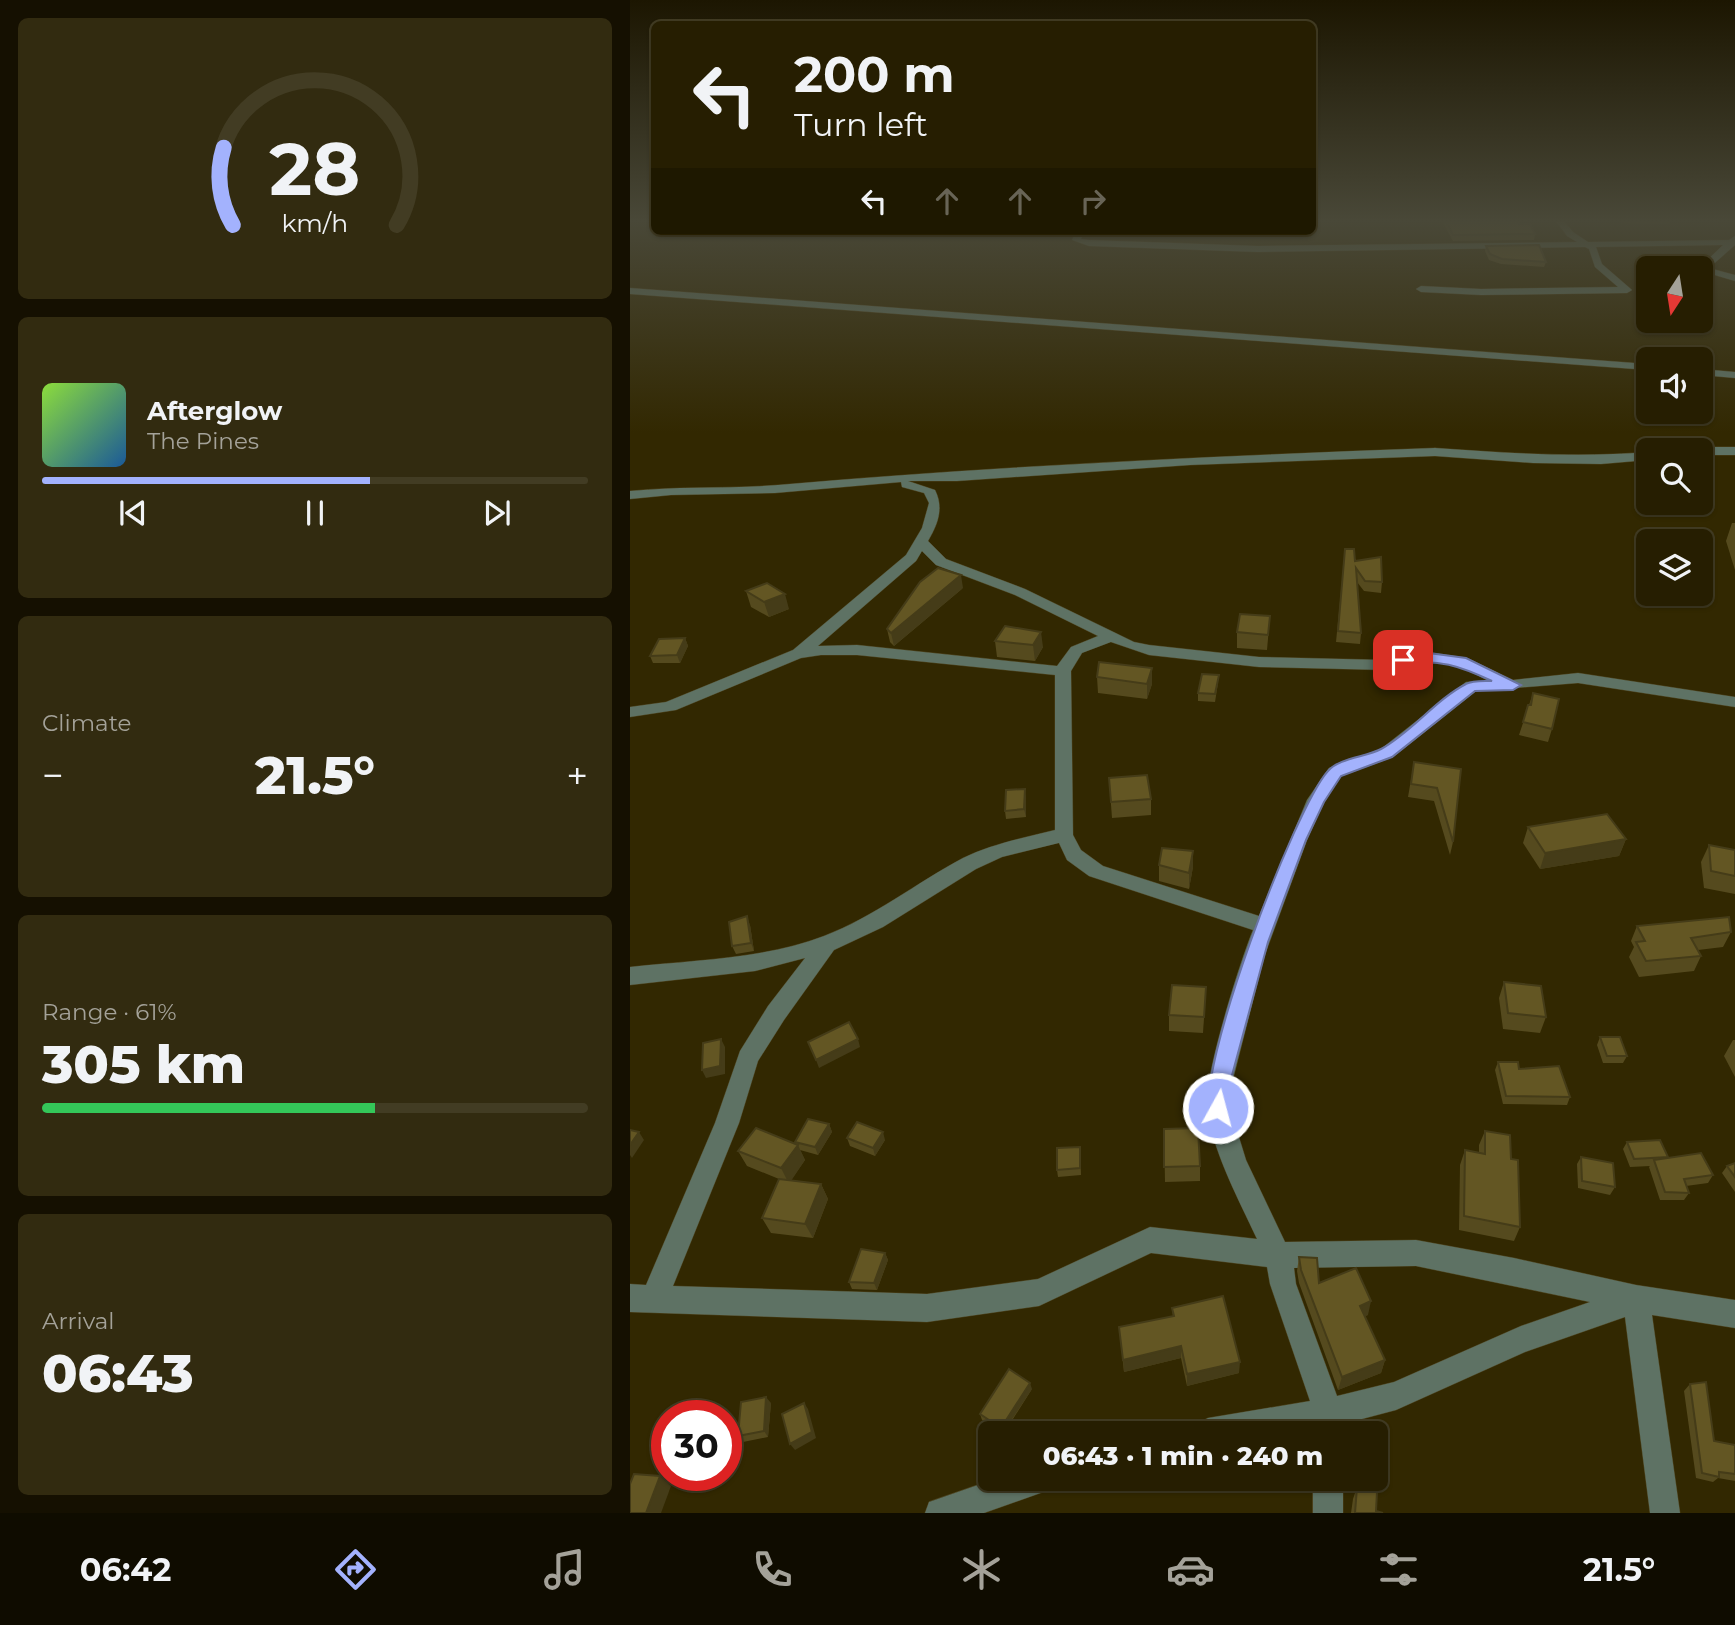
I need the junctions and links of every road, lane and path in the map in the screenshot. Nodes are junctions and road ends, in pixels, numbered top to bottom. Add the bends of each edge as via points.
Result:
1 (638, 292) edge
2 (1473, 292) edge
3 (1510, 292) edge
4 (1636, 366) edge
5 (1713, 373) edge
6 (1735, 375) edge
7 (1713, 451) edge
8 (1735, 451) edge
9 (1636, 457) edge
10 (889, 481) junction
11 (630, 495) edge
12 (922, 544) junction
13 (941, 562) junction
14 (903, 566) junction
15 (1115, 637) junction
16 (797, 654) junction
17 (1063, 671) junction
18 (1513, 685) junction
19 (1735, 702) edge
20 (630, 712) edge
21 (1064, 835) junction
22 (1264, 926) junction
23 (827, 944) junction
24 (630, 976) edge
25 (1278, 1255) junction
26 (642, 1298) edge
27 (1636, 1299) junction
28 (1735, 1314) edge
29 (1328, 1421) edge
30 (1334, 1421) edge
31 (1003, 1491) edge
32 (1328, 1491) edge
33 (940, 1513) edge
34 (1328, 1513) edge
35 (1665, 1513) edge

1 - 4 street
2 - 3 street
5 - 6 street
7 - 8 street
9 - 10 street via 1533,459 1435,452 1190,461
10 - 11 street
10 - 12 street via 929,490 935,503
12 - 13 street
12 - 14 street
13 - 14 street
13 - 15 street via 1020,592
14 - 16 street
15 - 17 street via 1074,649
15 - 18 street via 1149,650 1259,662 1385,664 1421,656 1461,661
16 - 17 street via 857,650
16 - 20 street via 670,706
17 - 21 street
18 - 19 street via 1578,678
18 - 22 street via 1472,686 1387,753 1335,772 1316,800
21 - 22 street via 1074,855 1096,871
21 - 23 street via 978,859 876,921
22 - 25 street via 1220,1079 1218,1108 1234,1162
23 - 24 street via 755,962
23 - 26 street via 748,1058 727,1123
25 - 26 street via 1150,1240 1038,1292 927,1308
25 - 27 street via 1416,1253
25 - 29 street via 1283,1284
27 - 28 street
27 - 30 street via 1521,1340
27 - 35 street
31 - 33 street
32 - 34 street

